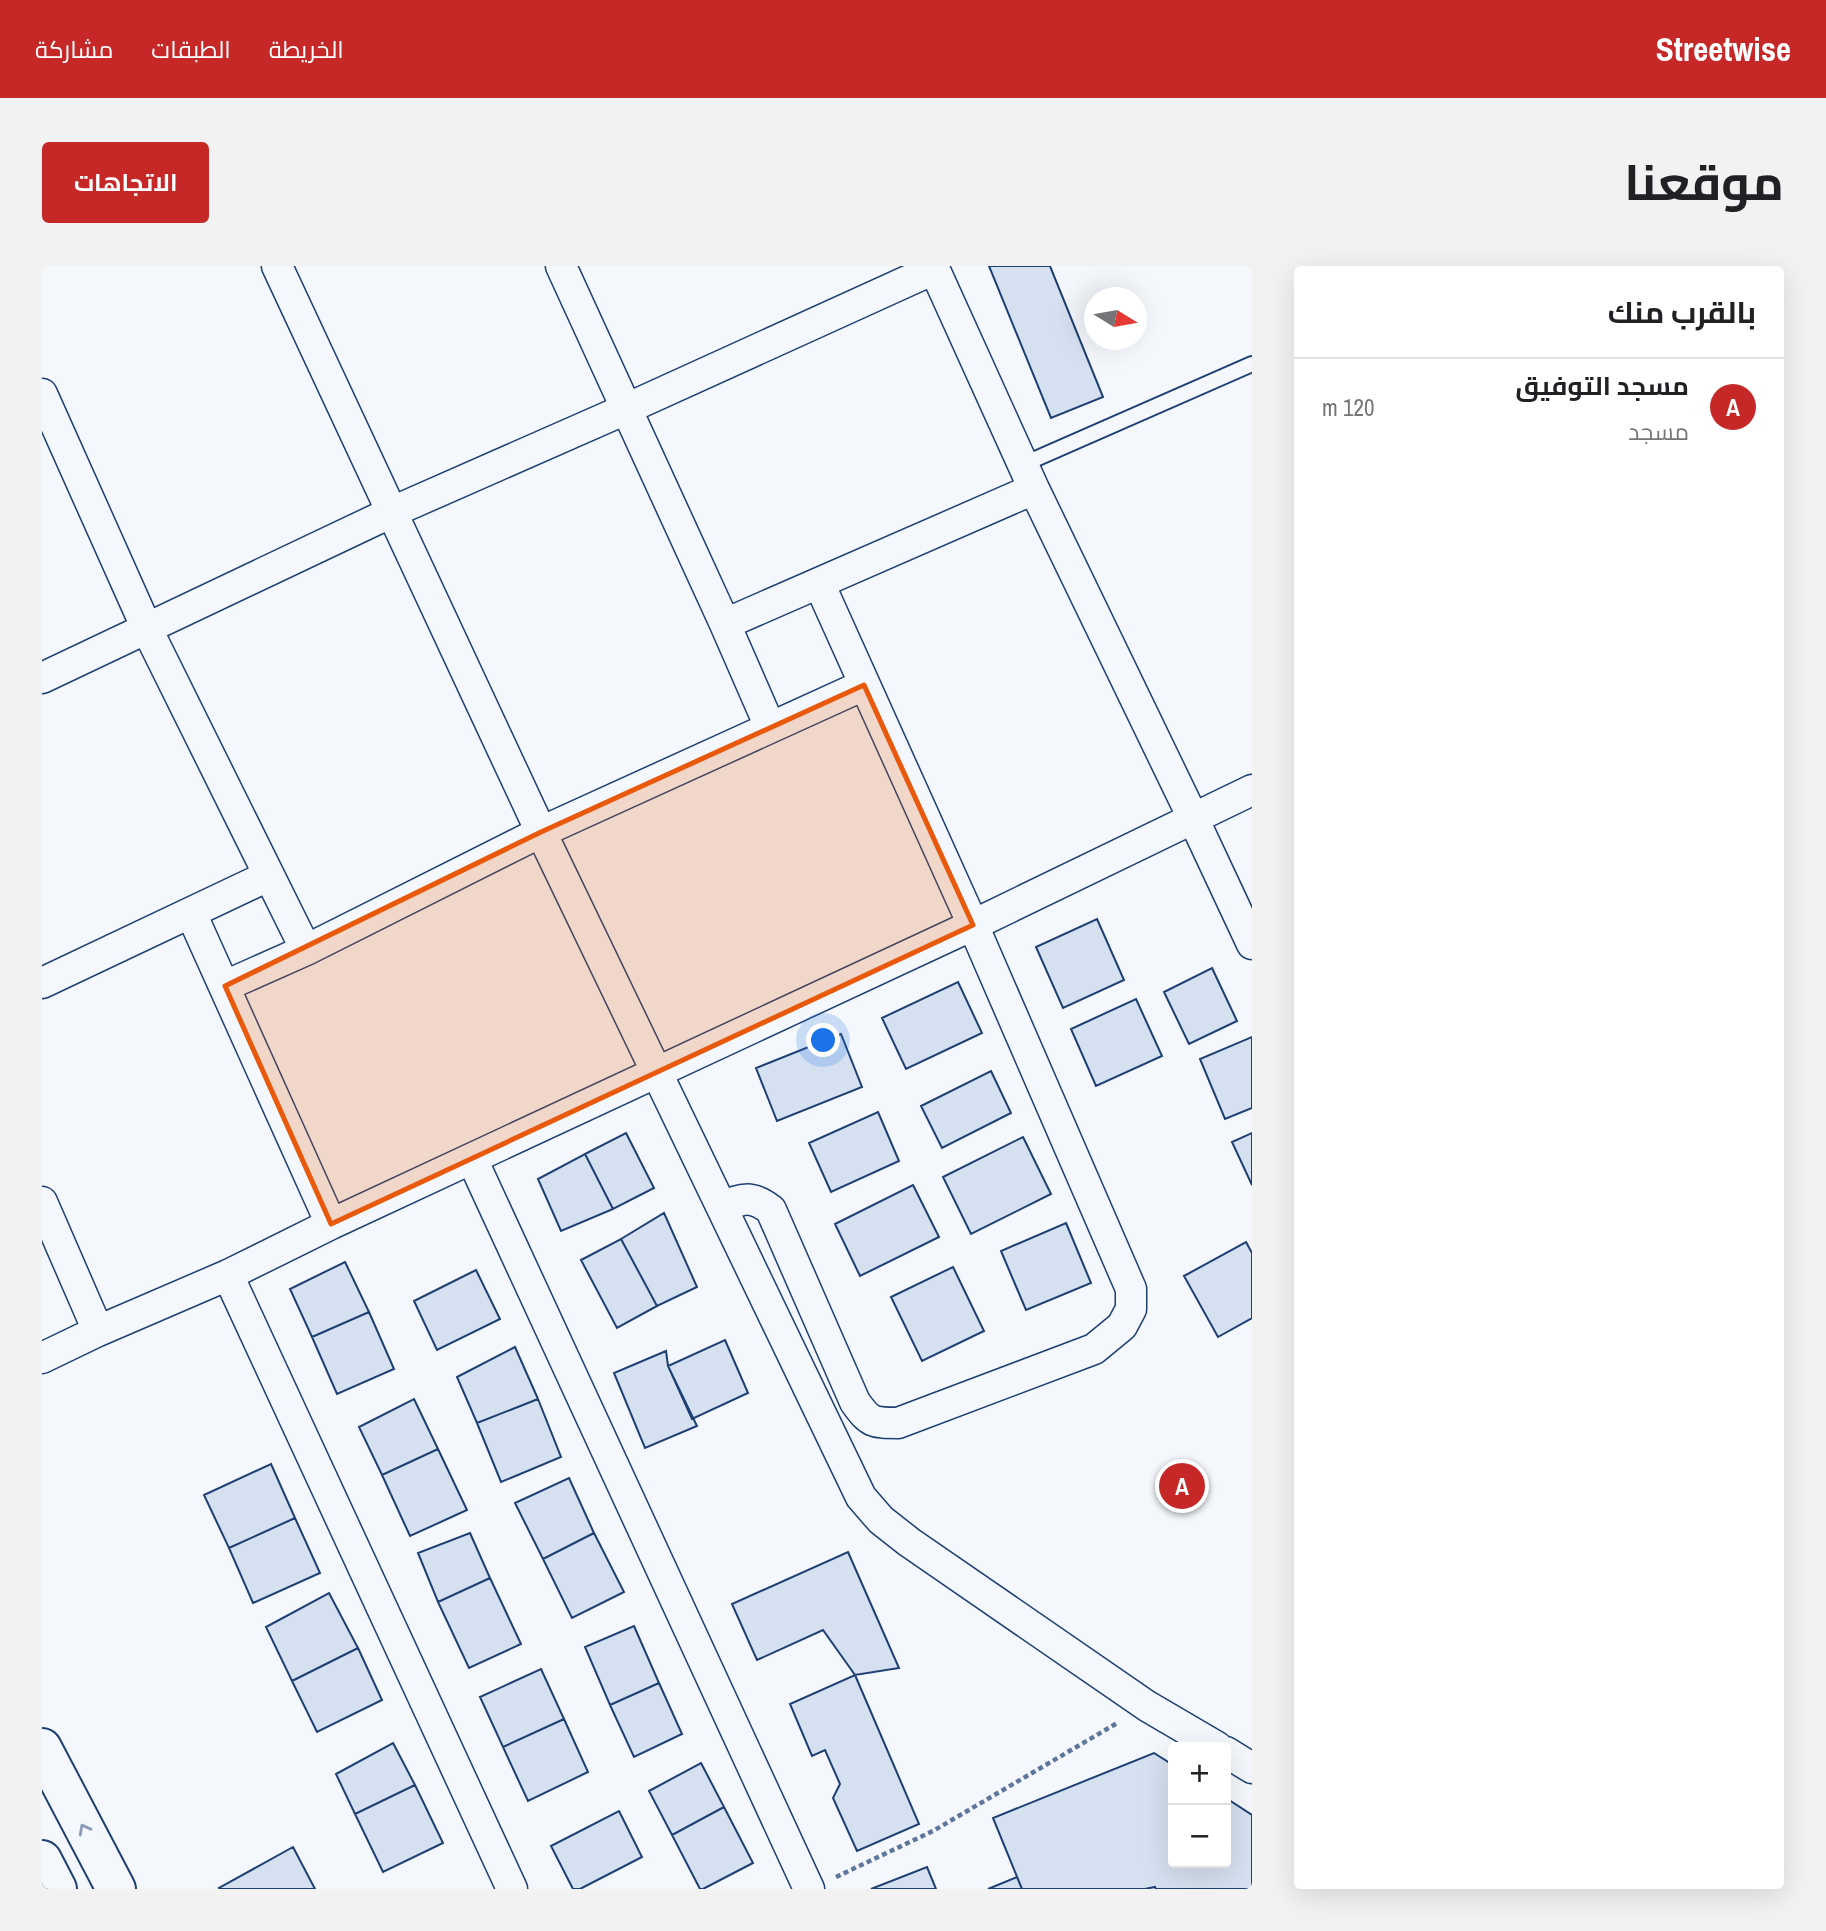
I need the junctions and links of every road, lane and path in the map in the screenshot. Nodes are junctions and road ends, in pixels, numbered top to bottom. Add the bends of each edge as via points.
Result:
1 (277, 266) edge
2 (561, 266) edge
3 (934, 267) edge
4 (1252, 364) edge
5 (42, 394) edge
6 (626, 409) junction
7 (1029, 476) junction
8 (392, 512) junction
9 (819, 583) junction
10 (726, 624) junction
11 (147, 629) junction
12 (42, 678) edge
13 (864, 685) junction
14 (770, 727) junction
15 (1252, 790) edge
16 (1193, 818) junction
17 (541, 832) junction
18 (268, 876) junction
19 (191, 913) junction
20 (973, 925) junction
21 (1252, 944) edge
22 (306, 950) junction
23 (42, 983) edge
24 (225, 986) junction
25 (657, 1072) junction
26 (472, 1159) junction
27 (42, 1202) edge
28 (722, 1207) junction
29 (331, 1224) junction
30 (229, 1275) junction
31 (98, 1331) junction
32 (42, 1358) edge
33 (1147, 1706) junction
34 (1208, 1742) edge
35 (42, 1748) edge
36 (1231, 1755) edge
37 (1252, 1768) edge
38 (822, 1883) edge
39 (116, 1889) edge
40 (512, 1889) edge

1 - 8 street
2 - 6 street
3 - 6 street
3 - 7 street
4 - 7 lane
5 - 11 street
6 - 8 street
6 - 10 street
7 - 9 street
7 - 16 street
8 - 11 street
8 - 17 street
9 - 10 street
9 - 13 street
10 - 14 street
11 - 12 street
11 - 18 street
13 - 14 street
13 - 20 street
14 - 17 street
15 - 16 street
16 - 20 street
16 - 21 street
17 - 22 street
17 - 25 street
18 - 19 street
18 - 22 street
19 - 23 street
19 - 24 street
20 - 25 street
20 - 28 street via 1131,1289 1131,1308 1122,1326 1094,1349 898,1423 878,1423 866,1417 855,1402 771,1210 748,1198
22 - 24 street
24 - 29 street
25 - 26 street
25 - 28 street
26 - 29 street
26 - 38 street
27 - 31 street
28 - 33 street via 861,1496 881,1520
29 - 30 street
30 - 31 street
30 - 40 street
31 - 32 street
33 - 34 street
33 - 38 path via 933,1831
39 -> 35 main road
36 - 37 street

